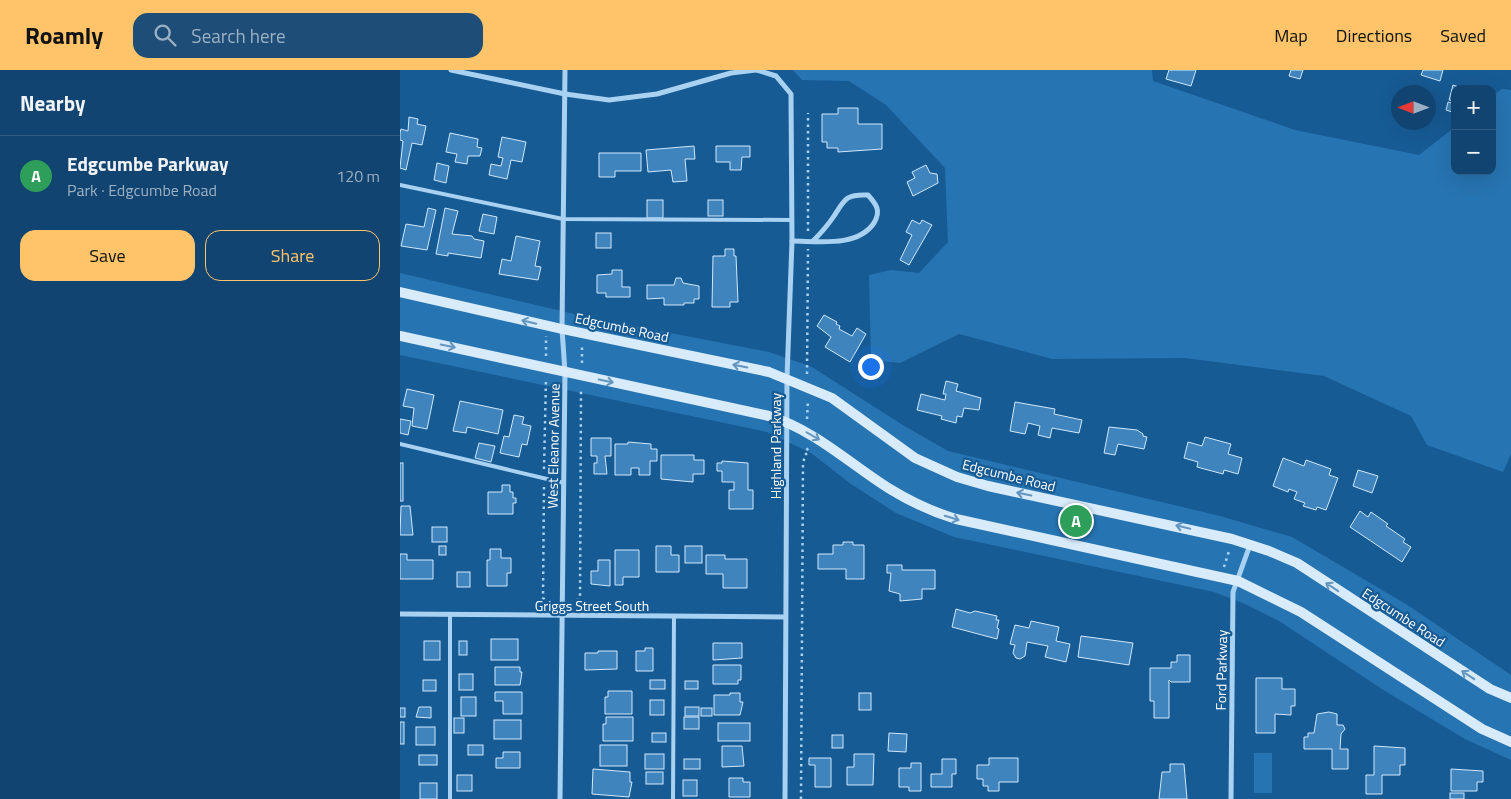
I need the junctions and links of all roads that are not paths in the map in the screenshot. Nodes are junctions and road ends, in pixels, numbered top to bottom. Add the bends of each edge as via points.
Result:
1 (452, 70) edge
2 (565, 70) edge
3 (757, 70) edge
4 (565, 94) junction
5 (400, 185) edge
6 (563, 219) junction
7 (791, 220) junction
8 (792, 241) junction
9 (813, 241) junction
10 (400, 292) edge
11 (562, 329) junction
12 (400, 336) edge
13 (565, 372) junction
14 (787, 378) junction
15 (787, 422) junction
16 (400, 444) edge
17 (564, 483) junction
18 (1250, 544) junction
19 (1238, 581) junction
20 (400, 614) edge
21 (450, 614) junction
22 (561, 616) junction
23 (674, 616) junction
24 (785, 617) junction
25 (1511, 698) edge
26 (1511, 742) edge
27 (450, 799) edge
28 (560, 799) edge
29 (673, 799) edge
30 (785, 799) edge
31 (1231, 799) edge

1 - 4 street
2 - 4 street, West Eleanor Avenue
3 - 4 street via 732,73 631,99 609,100
3 - 7 street, Highland Parkway via 776,76 791,94
4 - 6 street, West Eleanor Avenue
5 - 6 lane
6 - 7 lane
6 - 11 street, West Eleanor Avenue
7 - 8 street, Highland Parkway
8 - 9 street
8 - 14 street, Highland Parkway
9 - 9 street via 856,237 870,228 878,216 877,205 868,196 856,195 843,200
11 -> 10 street, Edgcumbe Road
11 - 13 street, West Eleanor Avenue
14 -> 11 street, Edgcumbe Road
12 -> 13 street
13 -> 15 street
13 - 17 street, West Eleanor Avenue
14 - 15 street, Highland Parkway
18 -> 14 street, Edgcumbe Road via 957,477 907,452 832,398
15 -> 19 street via 819,439 889,488 936,513
15 - 24 street, Highland Parkway
16 - 17 lane
17 - 22 street, West Eleanor Avenue
18 - 19 street, Ford Parkway
25 -> 18 street, Edgcumbe Road via 1490,689 1297,563
19 - 26 street via 1301,612 1482,730
19 - 31 street, Ford Parkway via 1233,592
20 - 21 street, Griggs Street South
21 - 22 street, Griggs Street South
21 - 27 lane
22 - 23 street, Griggs Street South
22 - 28 street, West Eleanor Avenue
23 - 24 street, Griggs Street South
23 - 29 lane
24 - 30 street, Highland Parkway

